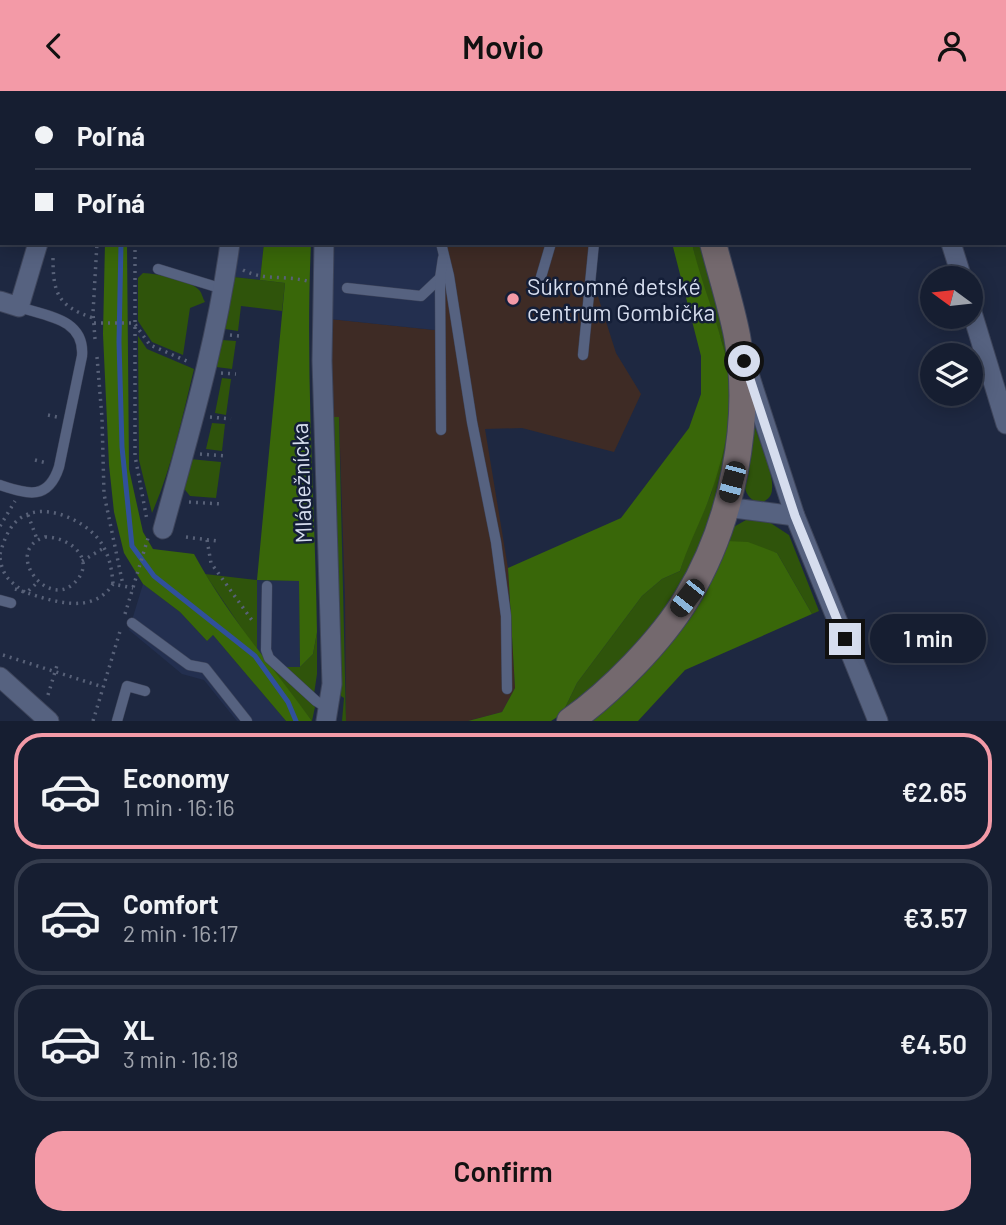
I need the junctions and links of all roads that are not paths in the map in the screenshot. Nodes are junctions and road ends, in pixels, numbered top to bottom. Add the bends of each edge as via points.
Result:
1 (324, 245) edge
2 (550, 245) edge
3 (594, 245) edge
4 (714, 245) edge
5 (952, 245) edge
6 (46, 248) edge
7 (442, 249) edge
8 (229, 252) edge
9 (958, 266) edge
10 (158, 269) dead end
11 (445, 277) junction
12 (541, 277) dead end
13 (223, 289) junction
14 (346, 289) dead end
15 (9, 304) edge
16 (977, 329) edge
17 (737, 337) junction
18 (583, 355) dead end
19 (1006, 424) edge
20 (441, 430) dead end
21 (0, 485) edge
22 (726, 507) junction
23 (795, 516) junction
24 (163, 529) dead end
25 (267, 586) dead end
26 (0, 600) edge
27 (11, 603) dead end
28 (132, 623) dead end
29 (0, 677) edge
30 (507, 689) dead end
31 (145, 691) dead end
32 (328, 715) edge
33 (49, 721) edge
34 (117, 721) edge
35 (247, 721) edge
36 (570, 721) edge
37 (878, 721) edge

1 - 32 street, Mládežnícka via 322,361 332,635
2 - 12 lane
3 - 18 lane
4 - 17 street
5 - 9 street
6 - 15 street
7 - 11 lane
8 - 13 street
10 - 13 lane
11 - 14 lane via 421,296
11 - 20 lane
11 - 30 lane via 501,579
13 - 24 street via 215,371 184,452
15 - 21 lane via 66,323 80,335 83,345 54,481 32,493
16 - 19 street
17 - 22 street via 740,445
17 - 23 street
22 - 23 street
22 - 36 street via 687,598 622,677
23 - 37 street
25 - 32 lane via 266,650 274,664
26 - 27 lane
28 - 35 lane via 190,665 205,668
29 - 33 street
31 - 34 lane via 127,686

